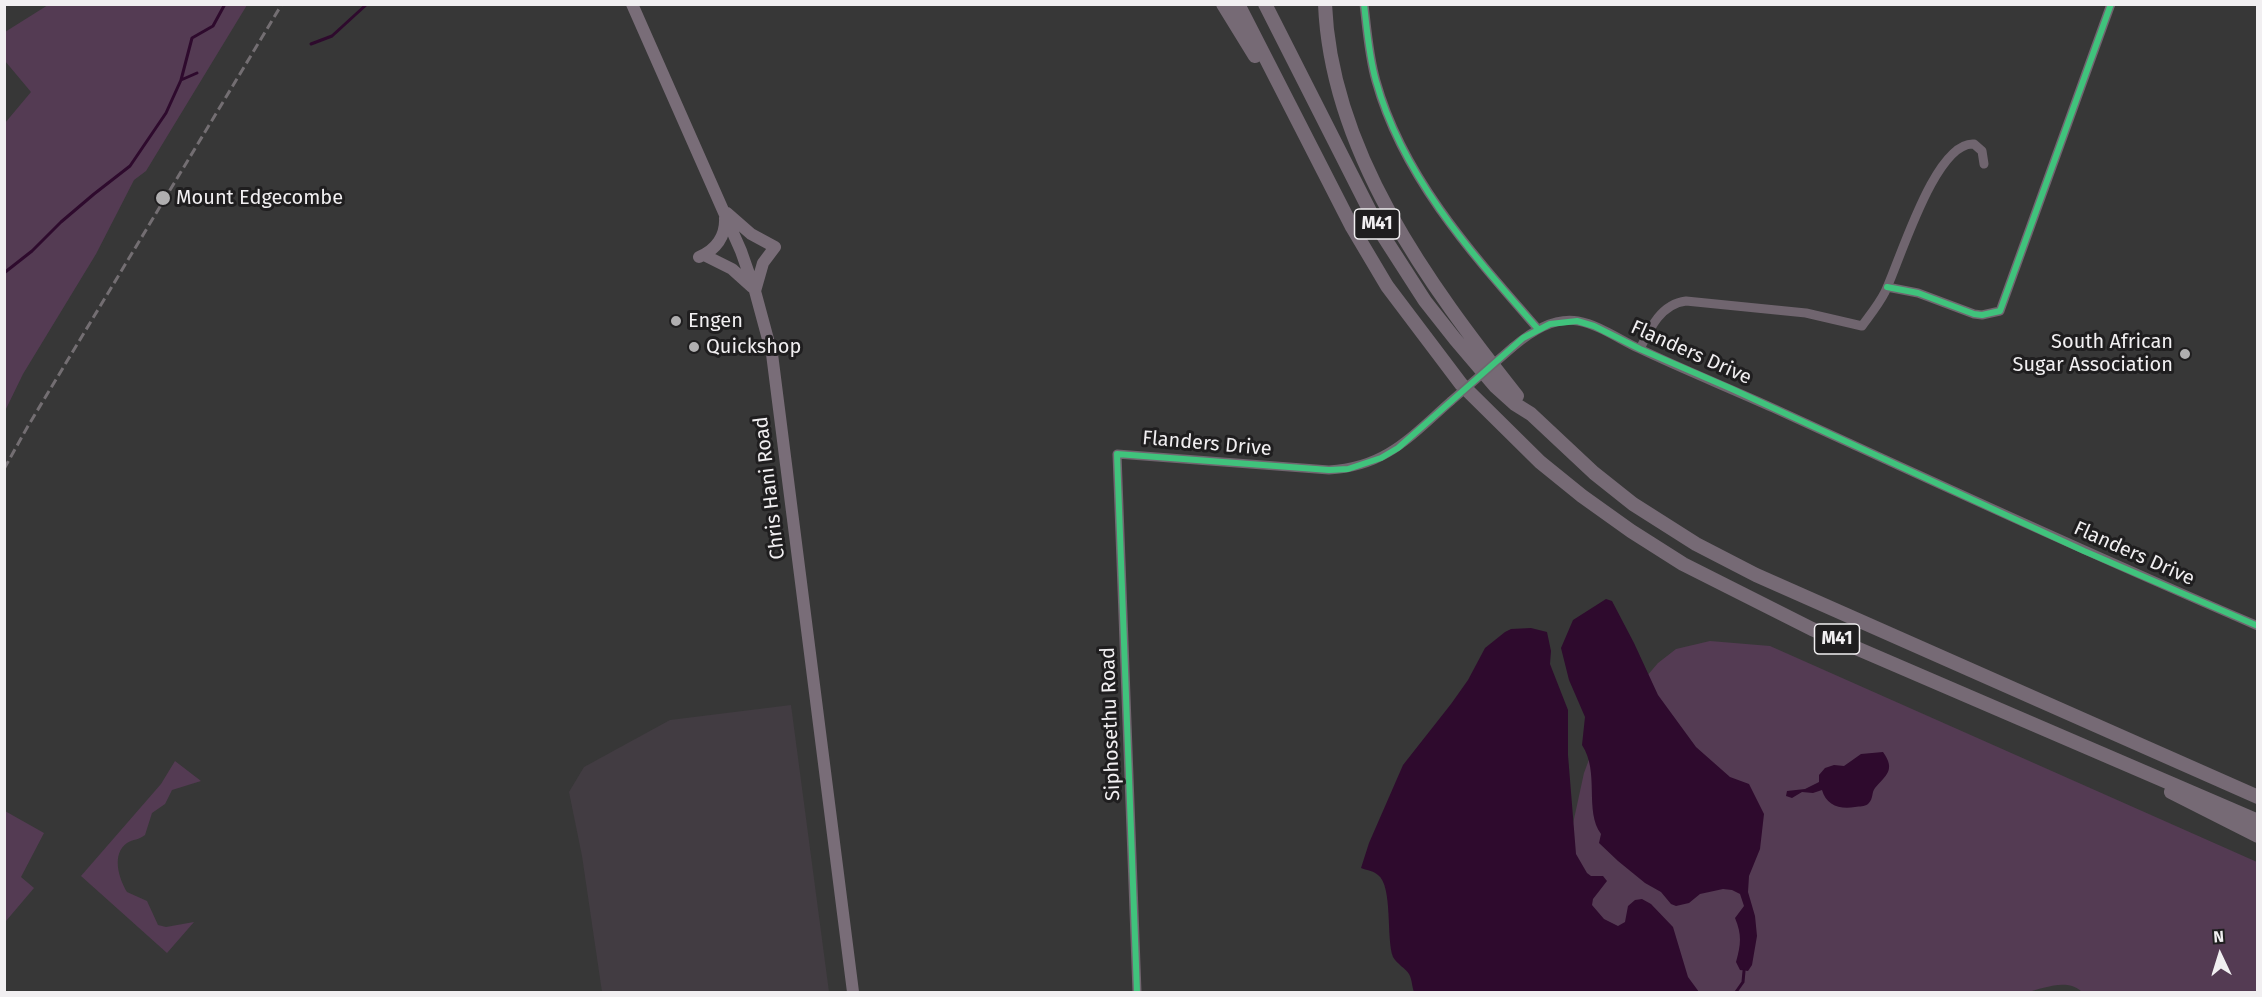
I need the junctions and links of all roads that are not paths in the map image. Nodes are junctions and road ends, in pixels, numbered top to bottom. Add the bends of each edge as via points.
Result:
1 (632, 4) edge
2 (1223, 4) edge
3 (1238, 4) edge
4 (1265, 4) edge
5 (1326, 4) edge
6 (1364, 4) edge
7 (2111, 4) edge
8 (1298, 124) junction
9 (1984, 164) dead end
10 (724, 210) junction
11 (1887, 287) junction
12 (754, 291) junction
13 (1538, 329) junction
14 (1640, 349) junction
15 (1531, 414) junction
16 (1117, 454) joint
17 (2258, 627) edge
18 (2049, 731) junction
19 (2115, 734) junction
20 (2258, 787) edge
21 (2258, 797) edge
22 (2258, 821) edge
23 (2258, 836) edge
24 (853, 993) edge
25 (1137, 993) edge

1 - 10 main road, Chris Hani Road
2 - 8 highway
3 - 8 highway, M41
4 - 15 highway, M41 via 1380,231 1425,301 1495,386
5 - 15 highway via 1339,90 1354,134 1389,209 1442,297
6 - 13 street via 1376,81 1404,151 1445,217
7 - 11 street via 2000,310 1974,314 1918,293
8 - 18 highway, M41 via 1382,278 1440,360 1540,462 1582,496 1665,553 1725,586 1812,629
9 - 11 street via 1982,152 1974,144 1959,146 1950,155 1918,210
10 - 12 main road, Chris Hani Road
10 - 12 main road via 742,228 775,248 764,262
10 - 12 main road via 722,237 702,257 732,269
11 - 14 street via 1862,326 1806,313 1676,303 1650,328
12 - 24 main road, Chris Hani Road via 777,379
13 - 14 street, Flanders Drive via 1577,321
13 - 16 street, Flanders Drive, bridge via 1398,448 1348,469
14 - 17 street, Flanders Drive
15 - 19 highway, M41 via 1633,504 1696,544 1756,575
16 - 25 street, Siphosethu Road
18 - 22 highway, M41
18 - 23 highway
19 - 20 highway
19 - 21 highway, M41

